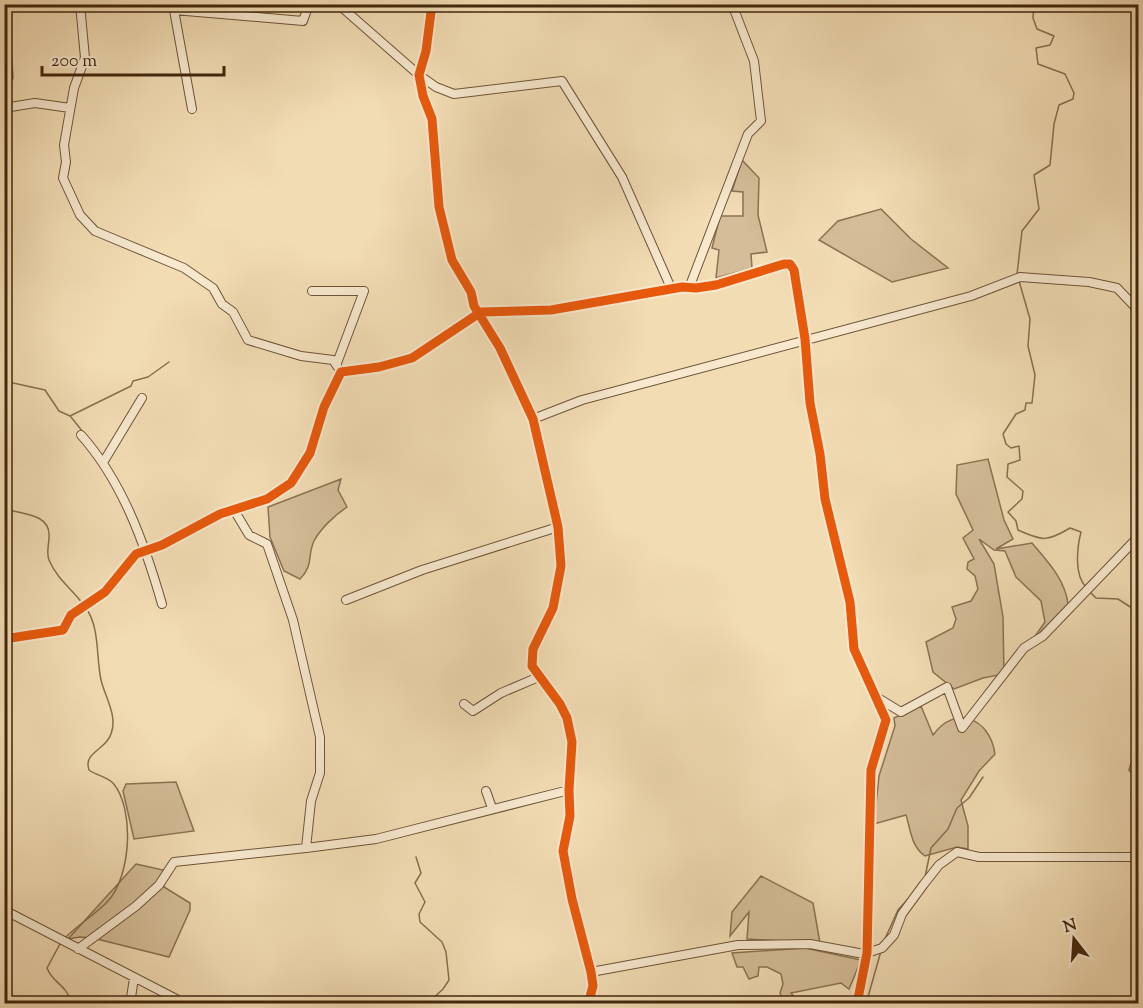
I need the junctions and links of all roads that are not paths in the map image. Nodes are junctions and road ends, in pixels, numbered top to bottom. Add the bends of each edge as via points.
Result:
1 (80, 4) edge
2 (309, 4) edge
3 (338, 4) edge
4 (432, 4) edge
5 (732, 4) edge
6 (419, 75) junction
7 (4, 108) edge
8 (70, 108) junction
9 (192, 109) dead end
10 (671, 288) junction
11 (689, 288) junction
12 (312, 291) dead end
13 (1138, 310) edge
14 (479, 315) junction
15 (805, 339) junction
16 (338, 363) junction
17 (341, 372) junction
18 (142, 398) dead end
19 (533, 419) junction
20 (81, 435) dead end
21 (104, 461) junction
22 (234, 510) junction
23 (558, 528) junction
24 (1138, 537) edge
25 (147, 549) junction
26 (345, 600) dead end
27 (162, 604) dead end
28 (4, 639) edge
29 (541, 676) junction
30 (878, 698) junction
31 (464, 704) dead end
32 (568, 790) junction
33 (486, 791) dead end
34 (492, 808) junction
35 (306, 848) junction
36 (1138, 856) edge
37 (4, 910) edge
38 (78, 949) junction
39 (867, 953) junction
40 (591, 972) junction
41 (134, 978) junction
42 (181, 1002) edge
43 (130, 1004) edge
44 (588, 1004) edge
45 (857, 1004) edge

1 - 8 street via 85,58
2 - 9 street via 303,21 174,10
3 - 6 street
4 - 6 street
5 - 11 street via 754,61 761,121 748,134
6 - 10 street via 454,94 562,81 622,177
6 - 14 street via 432,119 435,175 444,229 452,260
7 - 8 street via 35,103
8 - 16 street via 63,178 80,214 95,231 184,268 213,288 222,304 233,312 248,340
10 - 11 street
10 - 14 street via 550,310 491,311
11 - 15 street via 716,285 790,264
12 - 16 street via 364,291
13 - 15 street via 1117,288 1020,277 971,296
14 - 17 street via 412,358
14 - 19 street via 500,348
15 - 19 street via 582,400
15 - 30 street via 825,499 850,602 854,649
16 - 17 street
17 - 22 street via 324,407 310,453 291,483 267,500
18 - 21 street
19 - 23 street
20 - 21 street
21 - 25 street
22 - 25 street
22 - 35 street via 249,535 267,544 293,620 320,737 320,773 311,801
23 - 26 street via 422,570
23 - 29 street via 561,566 554,608 533,649 532,666
24 - 30 street via 1043,636 1024,648 962,729 947,687 901,712
25 - 27 street
25 - 28 street via 136,554 94,602 71,615 63,630
29 - 31 street via 501,693 473,711
29 - 32 street via 567,718 572,742
30 - 39 street via 886,720 869,791
32 - 34 street
32 - 40 street via 570,816 563,851
33 - 34 street
34 - 35 street via 376,839
35 - 38 street via 174,862 159,885 136,906
36 - 39 street via 979,857 957,852 939,865 924,884 902,914 886,947
37 - 38 street
38 - 41 street
39 - 40 street via 810,944 738,945
39 - 45 street
40 - 44 street via 593,986
41 - 42 street
41 - 43 street

